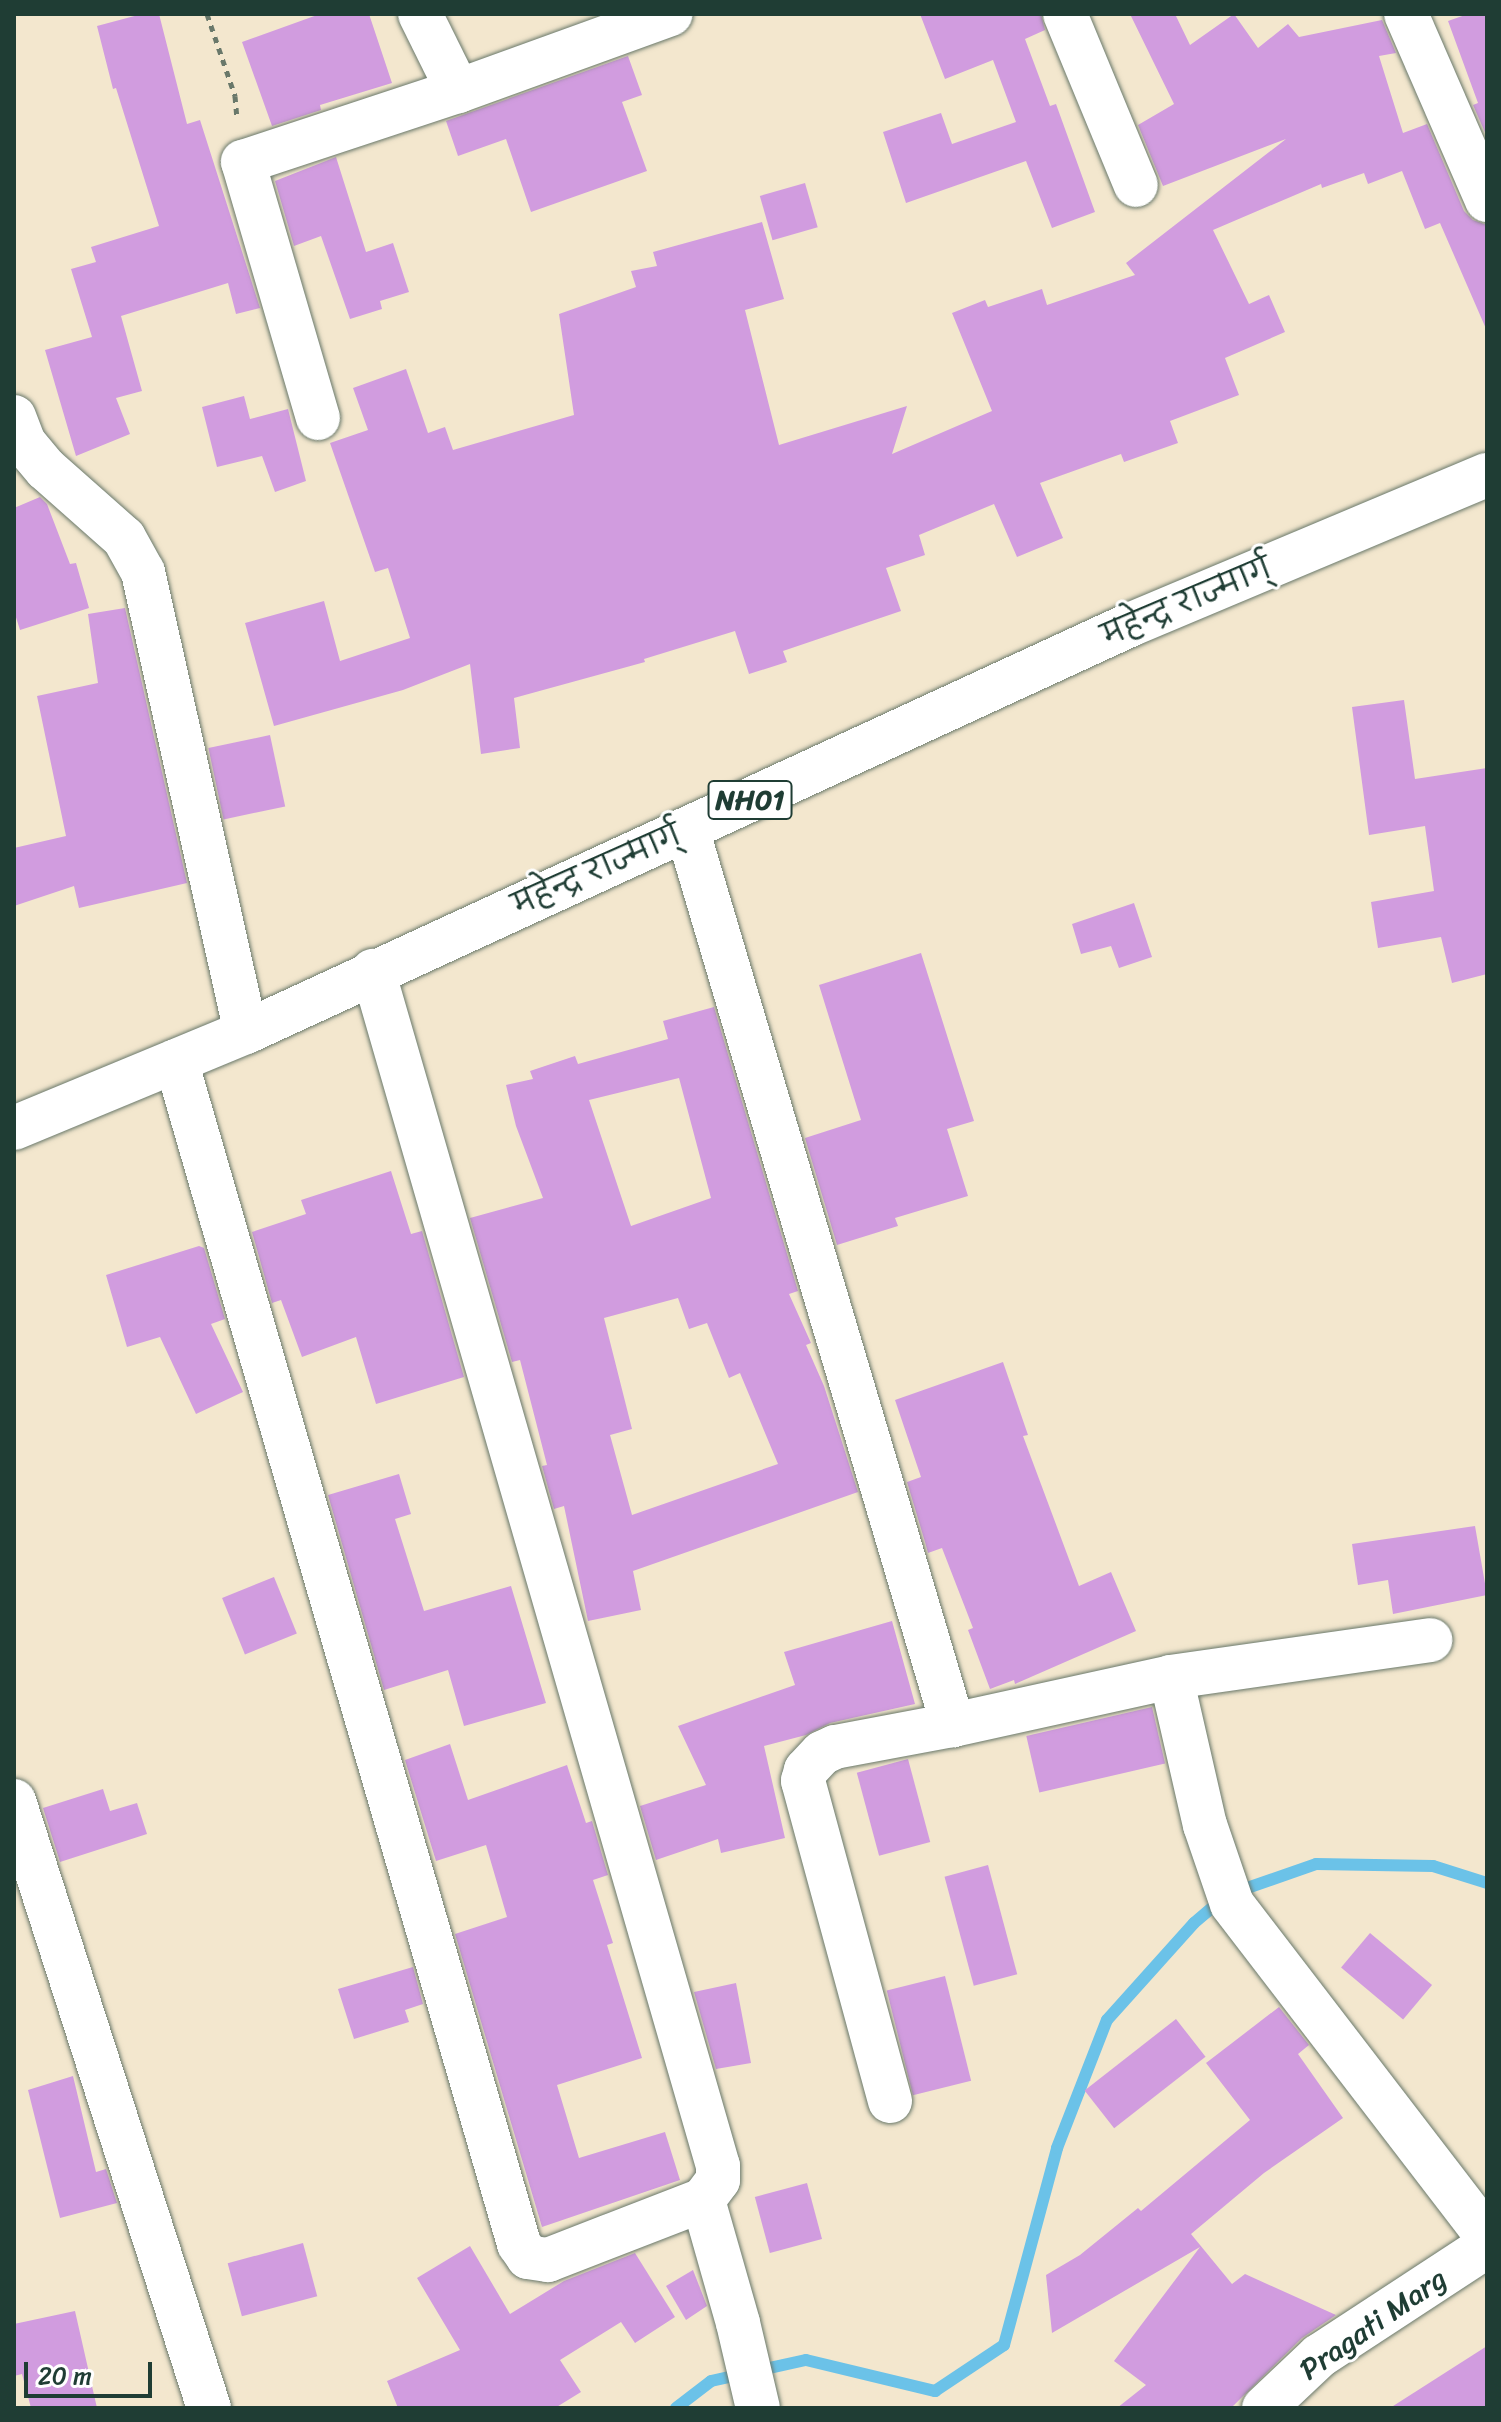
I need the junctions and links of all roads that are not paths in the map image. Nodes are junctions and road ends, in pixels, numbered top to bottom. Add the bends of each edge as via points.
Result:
1 (420, 14) edge
2 (671, 14) edge
3 (1065, 14) edge
4 (1406, 14) edge
5 (458, 91) junction
6 (1136, 185) dead end
7 (1487, 200) edge
8 (14, 417) edge
9 (318, 418) dead end
10 (1487, 475) edge
11 (687, 829) junction
12 (373, 971) junction
13 (246, 1032) junction
14 (176, 1061) junction
15 (14, 1128) edge
16 (1430, 1640) dead end
17 (1171, 1677) junction
18 (953, 1725) junction
19 (14, 1801) edge
20 (890, 2101) dead end
21 (703, 2200) junction
22 (1487, 2236) edge
23 (1487, 2246) edge
24 (209, 2408) edge
25 (758, 2408) edge
26 (1264, 2408) edge

1 - 5 main road
2 - 5 main road
3 - 6 main road
4 - 7 main road
5 - 9 main road via 243,162
8 - 13 main road via 24,443 124,538 143,572
10 - 11 main road, महेन्द्र राज्मार्ग् / NH01 via 1132,624
11 - 12 main road, महेन्द्र राज्मार्ग् / NH01
11 - 18 main road
12 - 13 main road, महेन्द्र राज्मार्ग् / NH01
12 - 21 main road via 718,2166 718,2180
13 - 14 main road, महेन्द्र राज्मार्ग् / NH01
14 - 15 main road, महेन्द्र राज्मार्ग् / NH01
14 - 21 main road via 519,2244 528,2257 548,2260
16 - 17 main road
17 - 18 main road
17 - 22 main road via 1205,1825 1232,1904
18 - 20 main road via 835,1747 813,1761 803,1781
19 - 24 main road
21 - 25 main road
23 - 26 main road, Pragati Marg via 1319,2356

